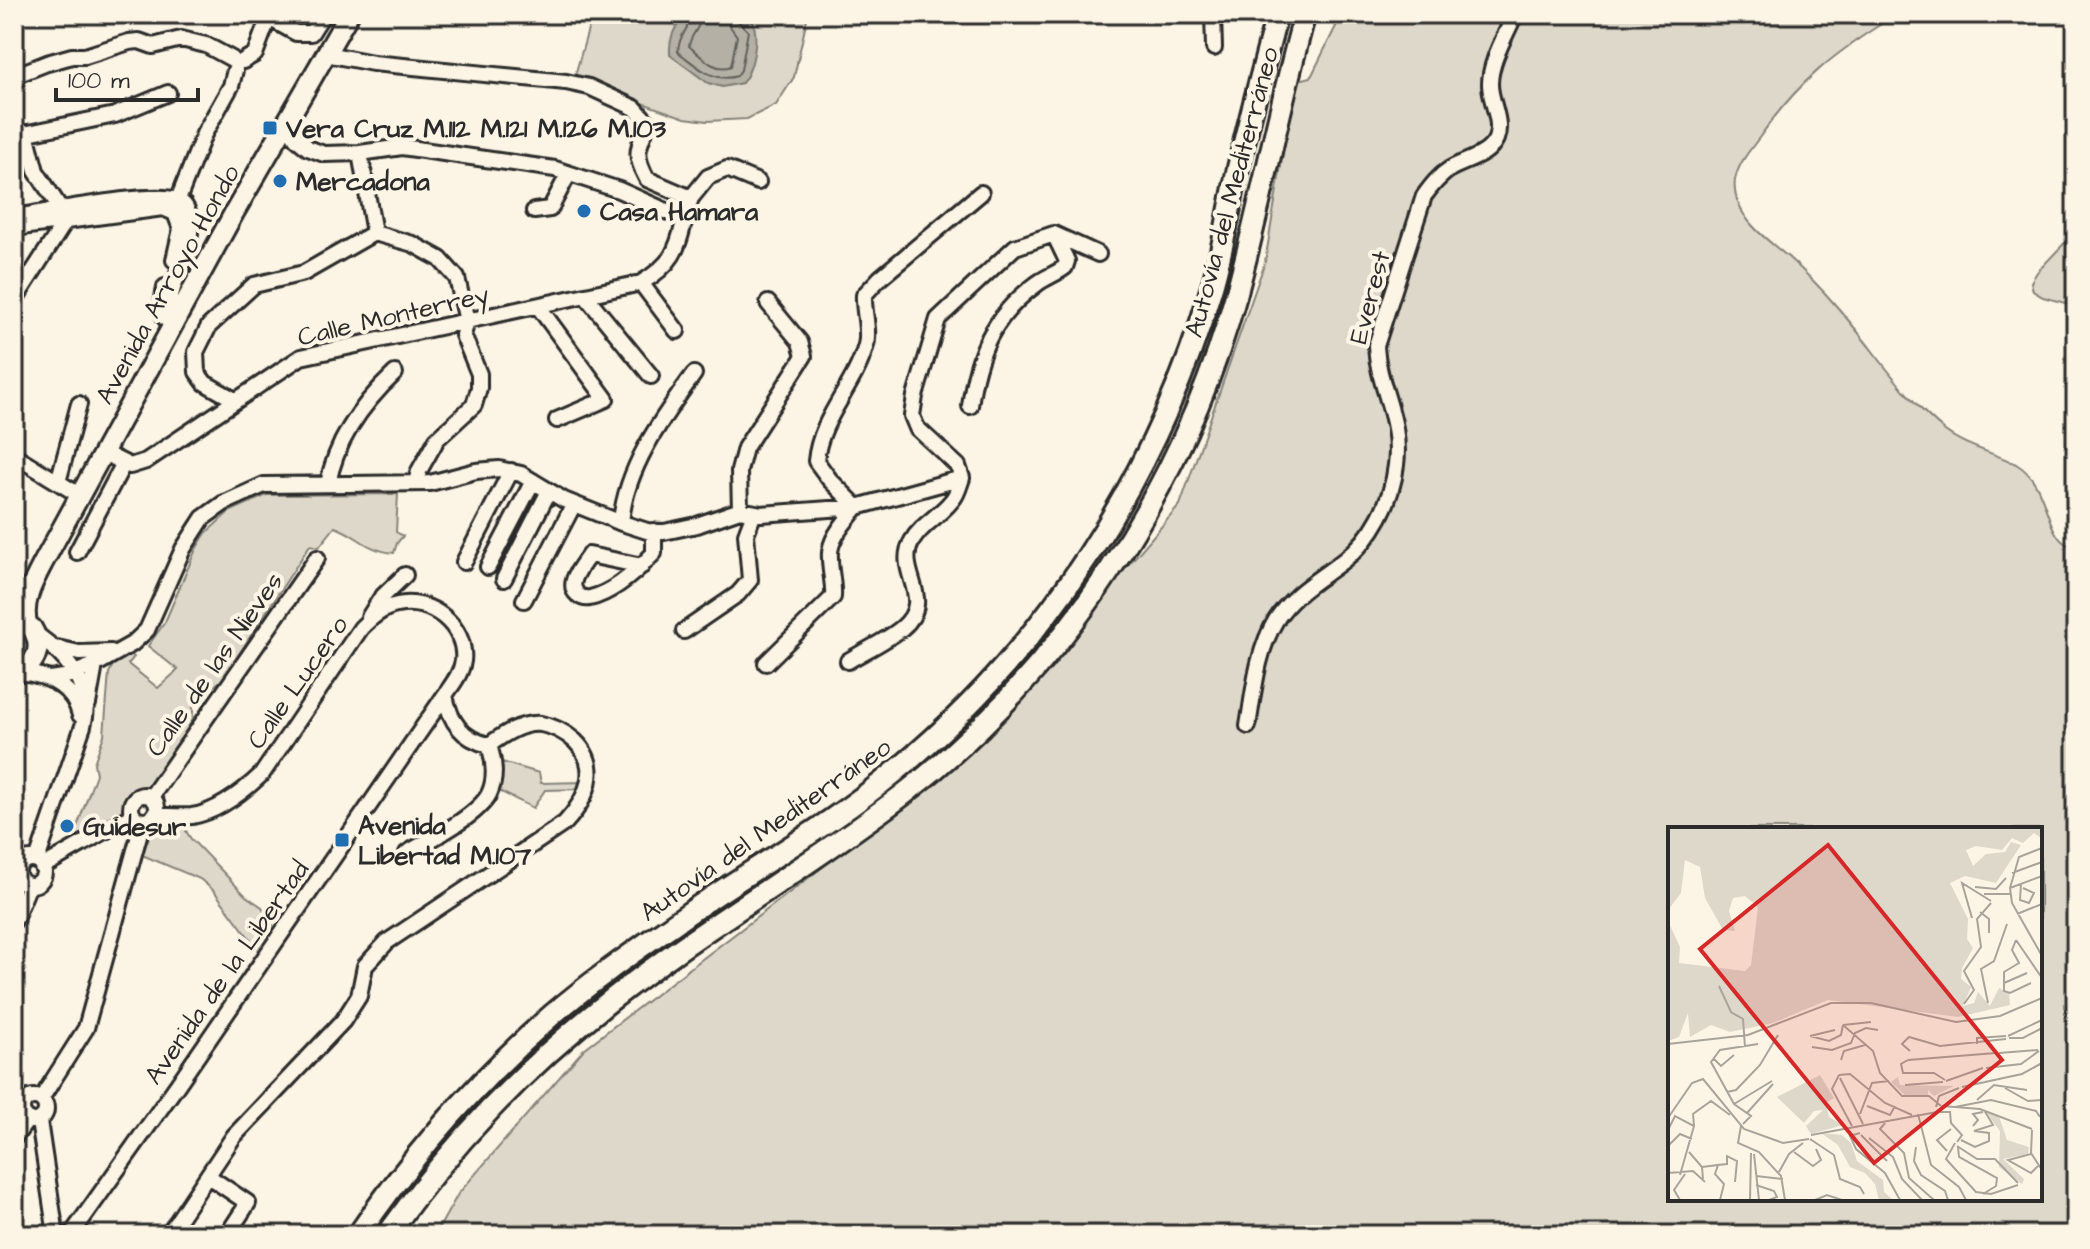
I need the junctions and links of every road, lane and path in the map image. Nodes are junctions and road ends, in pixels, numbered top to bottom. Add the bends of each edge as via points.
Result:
1 (323, 14) edge
2 (349, 14) edge
3 (1213, 14) edge
4 (1277, 14) edge
5 (1305, 14) edge
6 (1515, 14) edge
7 (270, 16) edge
8 (1214, 48) dead end
9 (326, 54) junction
10 (237, 63) junction
11 (14, 76) edge
12 (168, 93) dead end
13 (287, 123) junction
14 (20, 135) edge
15 (360, 153) junction
16 (568, 175) junction
17 (758, 182) dead end
18 (981, 193) dead end
19 (691, 198) junction
20 (179, 206) junction
21 (534, 211) dead end
22 (14, 217) edge
23 (63, 217) junction
24 (684, 219) junction
25 (14, 228) edge
26 (374, 233) junction
27 (1054, 234) junction
28 (1098, 254) dead end
29 (641, 283) junction
30 (585, 295) junction
31 (14, 301) edge
32 (768, 303) dead end
33 (538, 306) junction
34 (178, 318) junction
35 (467, 321) junction
36 (677, 331) dead end
37 (395, 373) dead end
38 (694, 374) dead end
39 (651, 376) dead end
40 (235, 400) junction
41 (79, 404) dead end
42 (970, 406) dead end
43 (557, 420) dead end
44 (104, 453) junction
45 (14, 455) edge
46 (124, 463) junction
47 (511, 471) junction
48 (962, 478) junction
49 (533, 481) junction
50 (58, 482) junction
51 (416, 483) junction
52 (328, 484) junction
53 (549, 491) junction
54 (79, 495) junction
55 (574, 504) junction
56 (857, 507) junction
57 (747, 511) junction
58 (621, 523) junction
59 (654, 531) junction
60 (77, 552) dead end
61 (317, 558) dead end
62 (464, 562) dead end
63 (642, 566) dead end
64 (488, 567) dead end
65 (405, 575) dead end
66 (504, 579) dead end
67 (34, 581) junction
68 (524, 600) dead end
69 (14, 605) edge
70 (26, 625) edge
71 (361, 628) junction
72 (684, 631) dead end
73 (56, 647) junction
74 (116, 652) junction
75 (848, 661) dead end
76 (766, 663) dead end
77 (95, 665) junction
78 (17, 672) edge
79 (75, 673) junction
80 (51, 679) junction
81 (445, 695) junction
82 (86, 708) junction
83 (1248, 726) dead end
84 (79, 736) junction
85 (489, 745) junction
86 (151, 797) junction
87 (144, 817) junction
88 (407, 853) dead end
89 (40, 863) junction
90 (29, 885) junction
91 (14, 921) edge
92 (450, 1116) junction
93 (33, 1120) junction
94 (14, 1138) edge
95 (208, 1176) junction
96 (56, 1235) edge
97 (71, 1235) edge
98 (168, 1235) edge
99 (227, 1235) edge
100 (345, 1235) edge
101 (358, 1235) edge
102 (390, 1235) edge

1 - 7 street via 311,33 296,33
2 - 9 main road, Avenida Arroyo Hondo
3 - 8 street
4 - 92 highway, Autovía del Mediterráneo via 1211,291 1174,394 1121,501 1060,597 960,714 899,769 604,974 553,1015
5 - 102 highway, Autovía del Mediterráneo via 1236,295 1192,419 1147,512 1083,606 1045,656 957,749 850,834 685,946 563,1039 482,1116
6 - 83 street, Everest via 1490,73 1498,123 1495,140 1484,154 1436,180 1424,196 1376,346 1397,435 1397,464 1388,499 1361,545 1308,585 1276,620 1259,663
7 - 10 street via 255,54
9 - 13 main road, Avenida Arroyo Hondo
9 - 19 street via 589,87 643,115 648,123 637,144 637,157 647,179
10 - 11 street via 206,45 181,39 153,46 139,41
10 - 20 street
12 - 14 street via 115,115
13 - 15 street via 308,148 324,154
13 - 34 main road, Avenida Arroyo Hondo
14 - 23 street
15 - 16 street via 402,147
15 - 26 street
16 - 21 street via 550,209
16 - 24 street via 619,190
17 - 19 street via 727,169 708,177
18 - 56 street via 864,295 867,342 827,421 816,461
19 - 24 street, Calle Monterrey
20 - 23 street via 153,197
20 - 34 street via 181,229 161,312 166,321
22 - 23 street
23 - 25 street
23 - 31 street
24 - 29 street, Calle Monterrey via 675,255
26 - 35 street via 413,244 440,259 457,278
26 - 40 street via 304,273 254,285 209,326 196,352 197,372 205,383
27 - 28 street
27 - 42 street via 1065,267 1011,303 997,322 974,375
27 - 48 street via 1015,247 938,319 912,416 917,428 958,466
29 - 30 street, Calle Monterrey
29 - 36 street
30 - 33 street, Calle Monterrey
30 - 39 street
32 - 57 street via 800,342 804,356 745,448 739,471
33 - 35 street, Calle Monterrey
33 - 43 street via 606,399
34 - 44 main road, Avenida Arroyo Hondo
35 - 40 street, Calle Monterrey via 301,357
35 - 51 street via 463,335 479,374 474,405 437,439
37 - 52 street via 372,394 345,435 332,460
38 - 58 street via 631,480
40 - 46 street, Calle Monterrey via 146,461
41 - 50 street
44 - 46 street
44 - 54 main road, Avenida Arroyo Hondo
45 - 50 street
46 - 60 street
47 - 49 street
47 - 51 street via 476,471
47 - 62 street
48 - 56 street
48 - 75 street via 955,496 912,540 908,551 918,598 914,613 903,627
49 - 53 street
49 - 64 street
50 - 54 street
51 - 52 street
52 - 74 street via 264,485 203,518 183,549 147,630
53 - 55 street
53 - 66 street
54 - 67 main road, Avenida Arroyo Hondo
55 - 58 street
55 - 68 street
56 - 57 street
56 - 76 street via 829,553 833,597
57 - 59 street
57 - 72 street via 750,580
58 - 59 street
59 - 63 street via 654,553
61 - 86 street, Calle de las Nieves
65 - 71 street
67 - 69 main road, Avenida Arroyo Hondo
67 - 70 main road, Avenida Arroyo Hondo
70 - 73 street
70 - 78 main road, Avenida Arroyo Hondo via 36,656
71 - 81 street, Calle Lucero via 394,605 419,604 441,614 458,633 463,662
71 - 87 street, Calle Lucero via 250,785 194,816
73 - 74 street via 79,653
73 - 79 street
74 - 77 street
77 - 79 street
77 - 82 street
78 - 80 street
79 - 80 street
79 - 82 street
80 - 84 street via 78,705
81 - 85 street via 460,730
81 - 97 street, Avenida de la Libertad
82 - 84 street
84 - 89 street
85 - 88 street via 495,765 488,796
85 - 95 street via 506,733 539,724 570,736 588,759 590,773 578,808 565,823 376,951 343,1021 234,1136
86 - 87 street via 156,805
86 - 87 street via 142,795 131,807
87 - 89 street
87 - 93 street via 86,1028 41,1099 46,1109
89 - 90 street via 42,878
89 - 90 street via 26,860 19,869 20,879
90 - 91 street
92 - 100 highway via 392,1173
92 - 101 highway, Autovía del Mediterráneo
93 - 94 street
93 - 96 street
95 - 98 street
95 - 99 street via 248,1203

